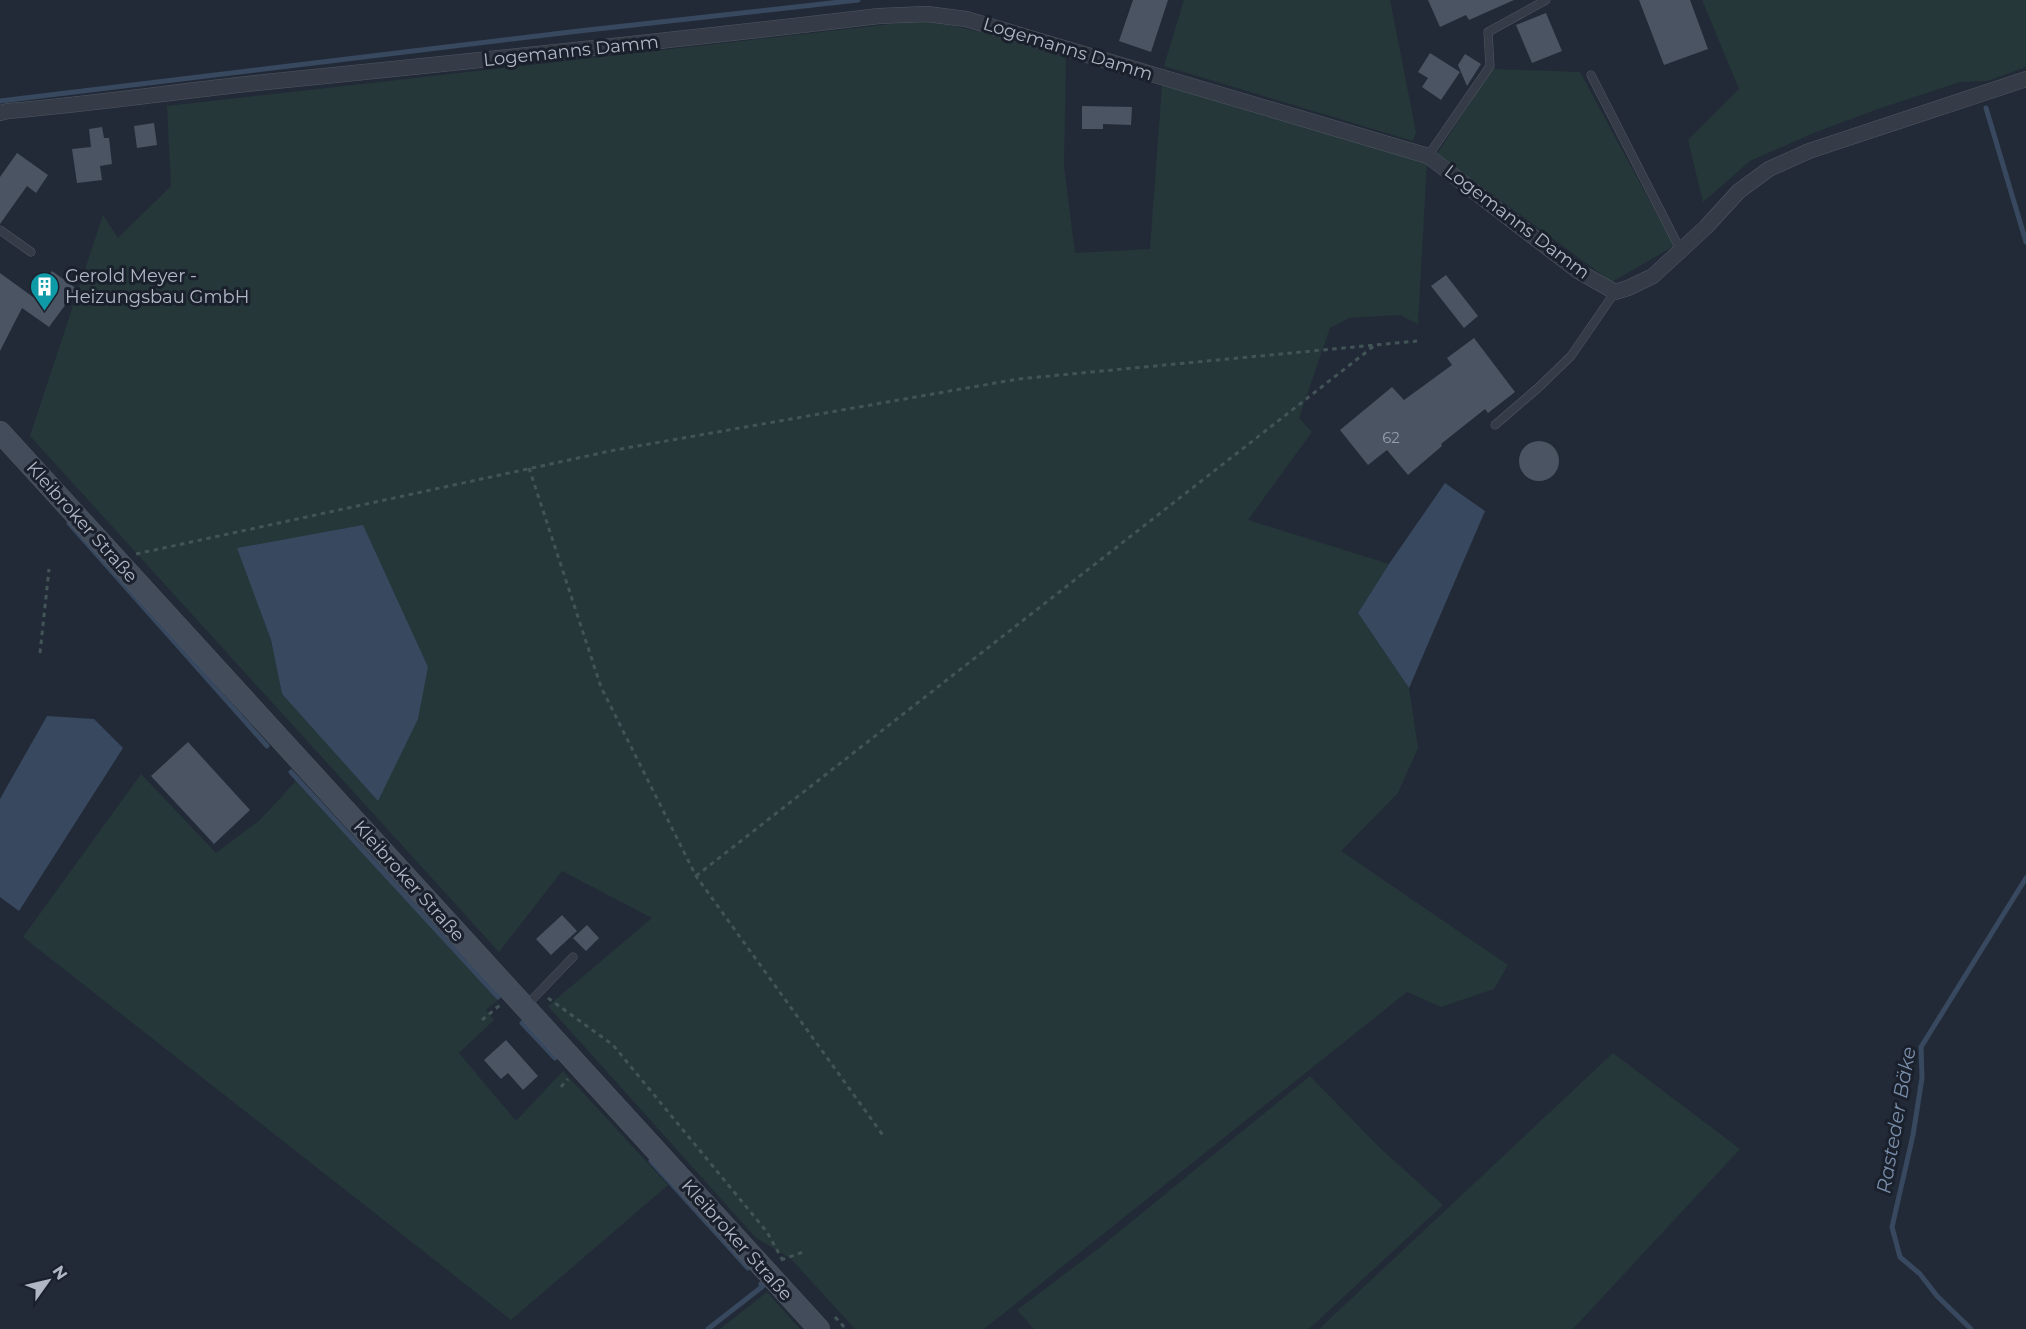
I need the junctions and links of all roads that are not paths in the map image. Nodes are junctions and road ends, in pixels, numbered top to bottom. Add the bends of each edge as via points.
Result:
1 (1546, 0) edge
2 (1591, 75) dead end
3 (2026, 79) edge
4 (0, 113) edge
5 (1428, 156) junction
6 (0, 230) edge
7 (1681, 251) junction
8 (31, 252) dead end
9 (1615, 292) junction
10 (1496, 425) dead end
11 (0, 432) edge
12 (573, 957) dead end
13 (525, 1007) junction
14 (819, 1329) edge

1 - 5 lane via 1488,32 1490,66
2 - 7 lane
3 - 7 street via 1809,152 1769,170 1739,191
4 - 5 street, Logemanns Damm via 879,16 927,14 966,19
5 - 9 street, Logemanns Damm via 1578,271
6 - 8 lane
7 - 9 street via 1653,276
9 - 10 lane via 1571,356
11 - 13 street, Kleibroker Straße
12 - 13 lane
13 - 14 street, Kleibroker Straße

